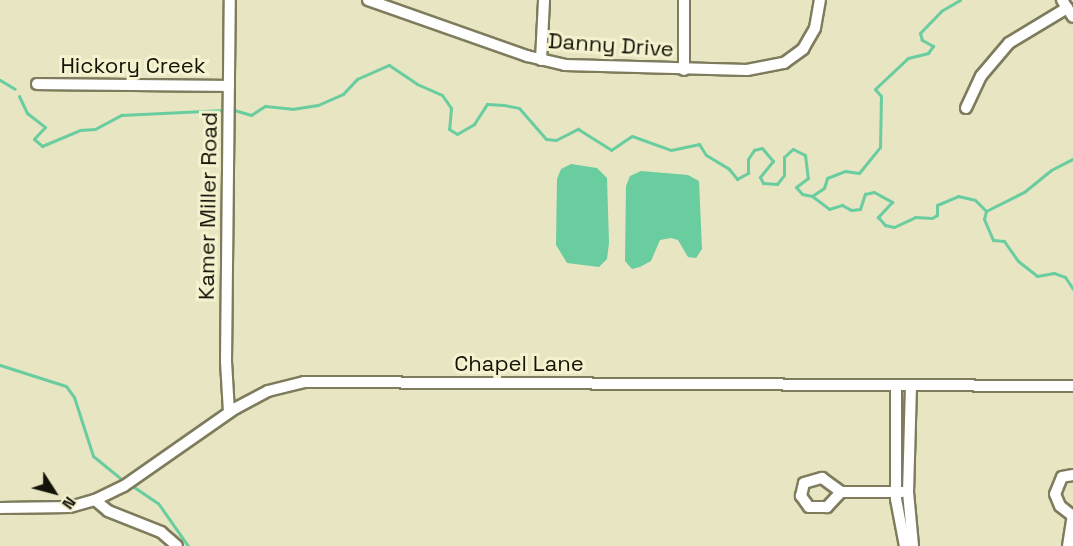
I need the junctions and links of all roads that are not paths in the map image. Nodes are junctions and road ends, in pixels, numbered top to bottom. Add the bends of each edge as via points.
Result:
1 (230, 0) edge
2 (368, 0) edge
3 (544, 0) edge
4 (684, 0) edge
5 (820, 0) edge
6 (1067, 8) edge
7 (541, 60) junction
8 (684, 70) junction
9 (37, 84) dead end
10 (229, 86) junction
11 (966, 108) dead end
12 (896, 386) junction
13 (911, 386) junction
14 (1073, 386) edge
15 (230, 412) junction
16 (1073, 475) edge
17 (842, 492) dead end
18 (902, 492) junction
19 (95, 500) junction
20 (0, 508) edge
21 (1073, 516) edge
22 (177, 546) edge
23 (905, 546) edge
24 (913, 546) edge
25 (1068, 546) edge

1 - 10 street, Kamer Miller Road
2 - 7 street, Danny Drive
3 - 7 street
4 - 8 street
5 - 8 street, Danny Drive via 811,39 784,63 760,69
6 - 11 street via 1009,43 981,76
7 - 8 street, Danny Drive via 590,68
9 - 10 street, Hickory Creek
10 - 15 street, Kamer Miller Road via 226,361
12 - 13 street, Chapel Lane
12 - 15 street, Chapel Lane via 304,382 268,391
12 - 18 street
13 - 14 street, Chapel Lane
13 - 18 street
15 - 19 street, Chapel Lane via 124,486
16 - 21 street via 1062,477 1055,494
17 - 18 street
18 - 23 street via 898,520
18 - 24 street
19 - 20 street, Chapel Lane via 70,507
19 - 22 street via 108,511 161,532
21 - 25 street

